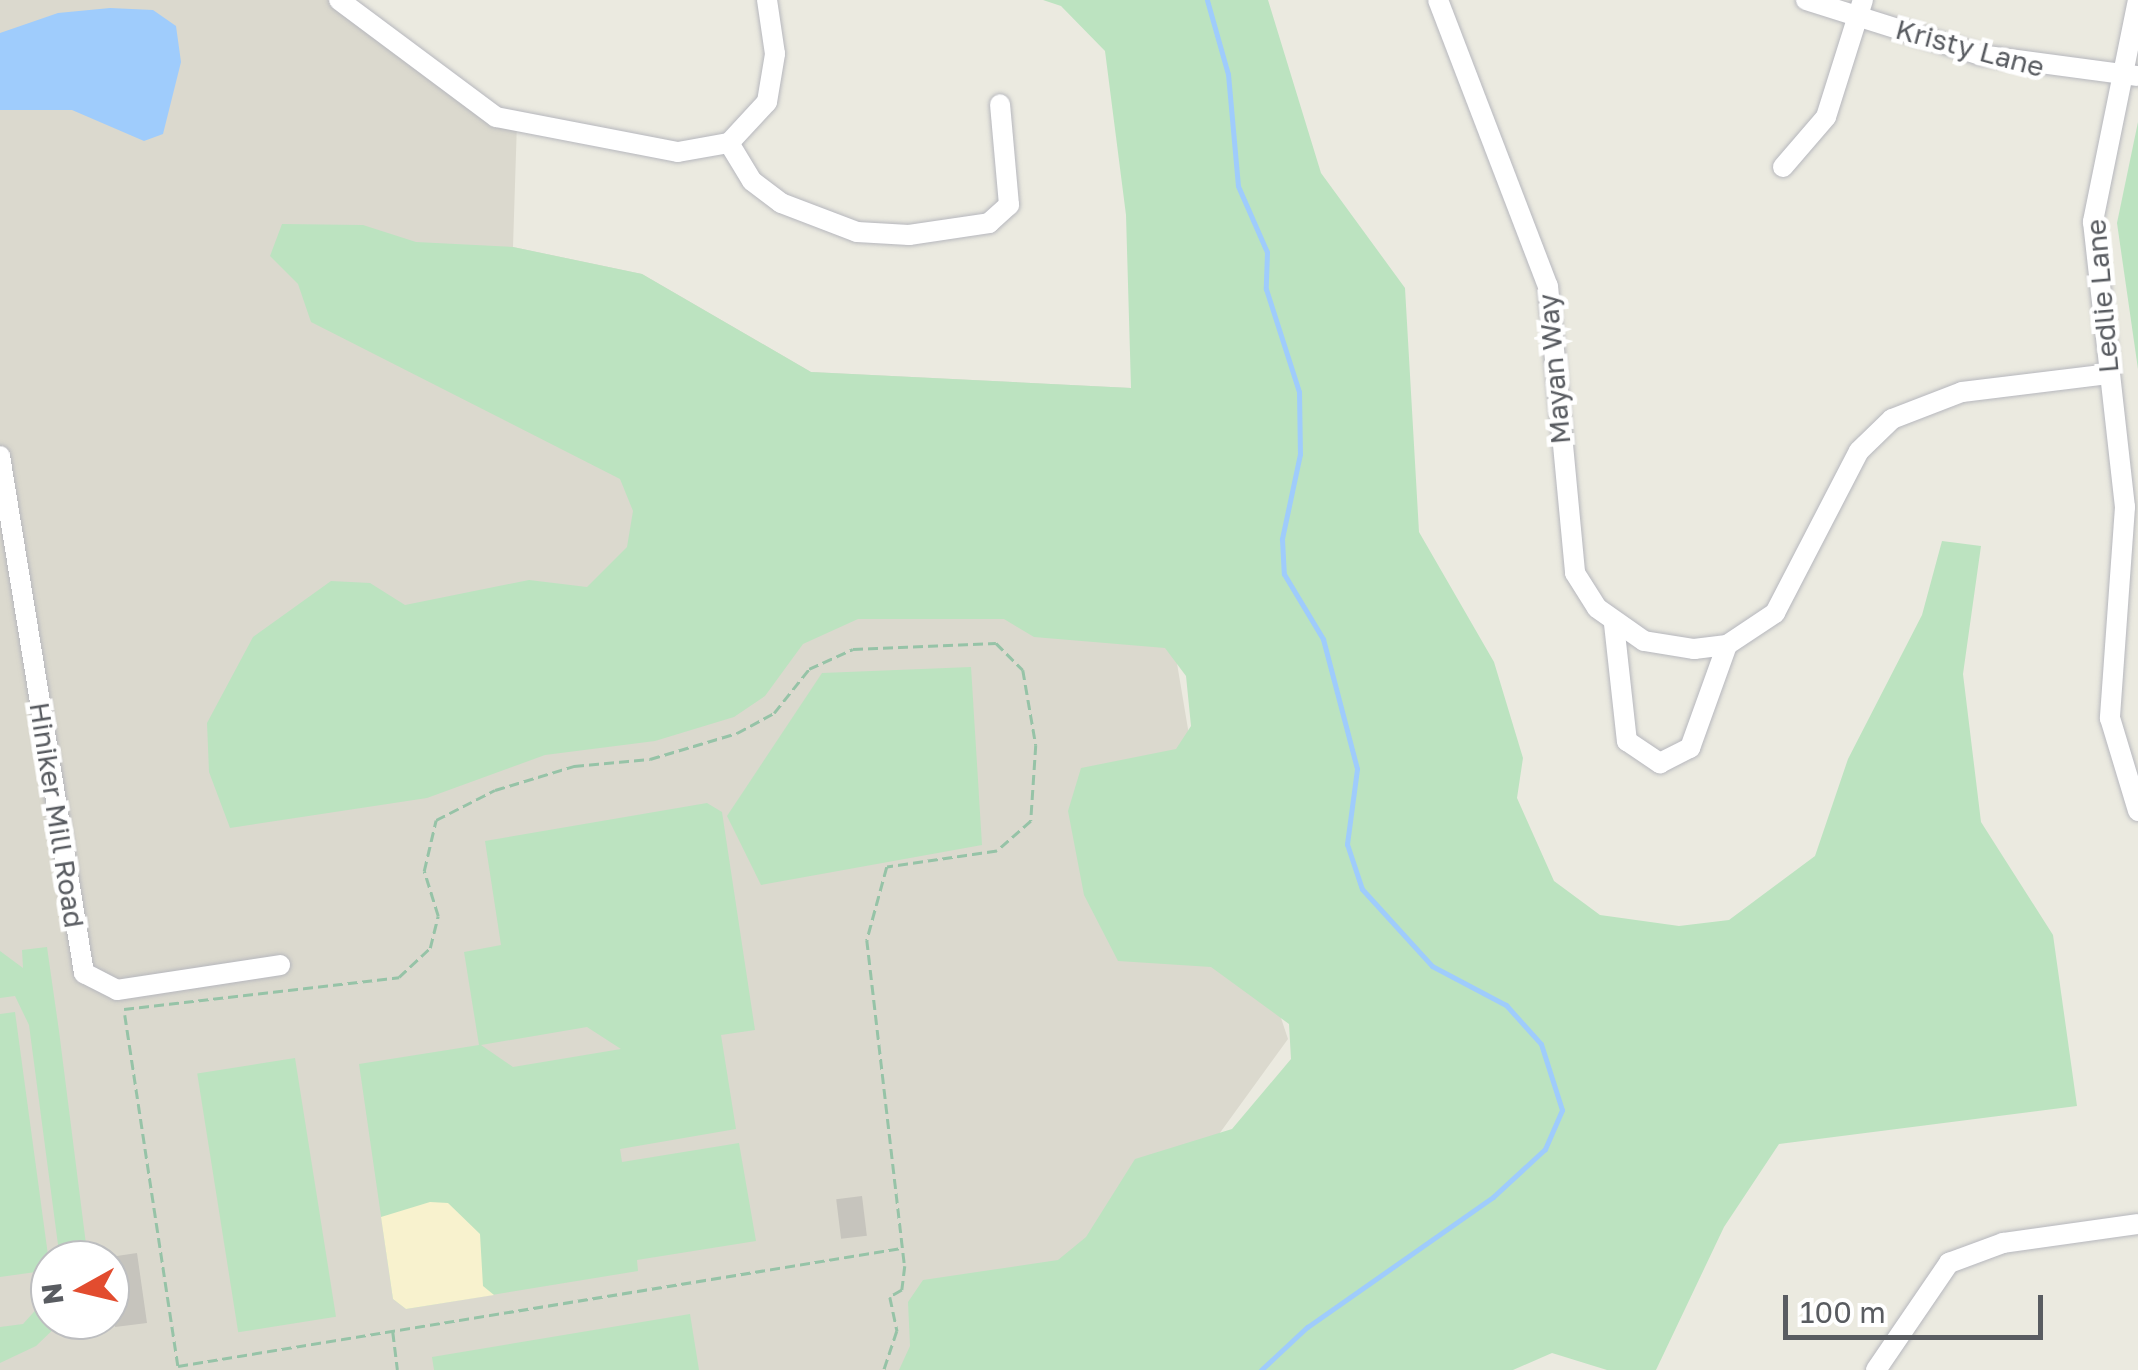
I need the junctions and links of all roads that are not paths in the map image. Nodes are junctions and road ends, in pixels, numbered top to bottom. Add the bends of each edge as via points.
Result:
1 (338, 0) edge
2 (767, 0) edge
3 (1438, 0) edge
4 (1806, 0) edge
5 (2138, 0) edge
6 (1860, 8) edge
7 (2130, 76) edge
8 (1000, 104) dead end
9 (729, 143) junction
10 (1783, 167) dead end
11 (2108, 374) junction
12 (0, 456) edge
13 (1614, 624) junction
14 (1727, 644) junction
15 (2138, 811) edge
16 (280, 965) dead end
17 (2138, 1224) edge
18 (1876, 1370) edge

1 - 9 street via 496,117 678,152
2 - 9 street via 772,87 757,118
3 - 13 street, Mayan Way via 1460,73 1538,251 1554,322 1569,552 1584,592
4 - 6 street, Kristy Lane
5 - 7 street, Ledlie Lane
6 - 7 street, Kristy Lane via 1980,55
6 - 10 street via 1826,117
7 - 11 street, Ledlie Lane via 2092,222
8 - 9 street via 1013,194 1004,212 990,223 909,235 858,232 781,203 752,181
11 - 14 street, Mayan Way via 1962,392 1892,419 1859,451 1775,613
11 - 15 street, Ledlie Lane via 2126,558 2110,718
12 - 16 street, Hiniker Mill Road via 80,962 90,981 118,990
13 - 14 street, Mayan Way via 1671,648
13 - 14 street via 1628,741 1660,763 1690,748
17 - 18 street via 2003,1243 1949,1263

